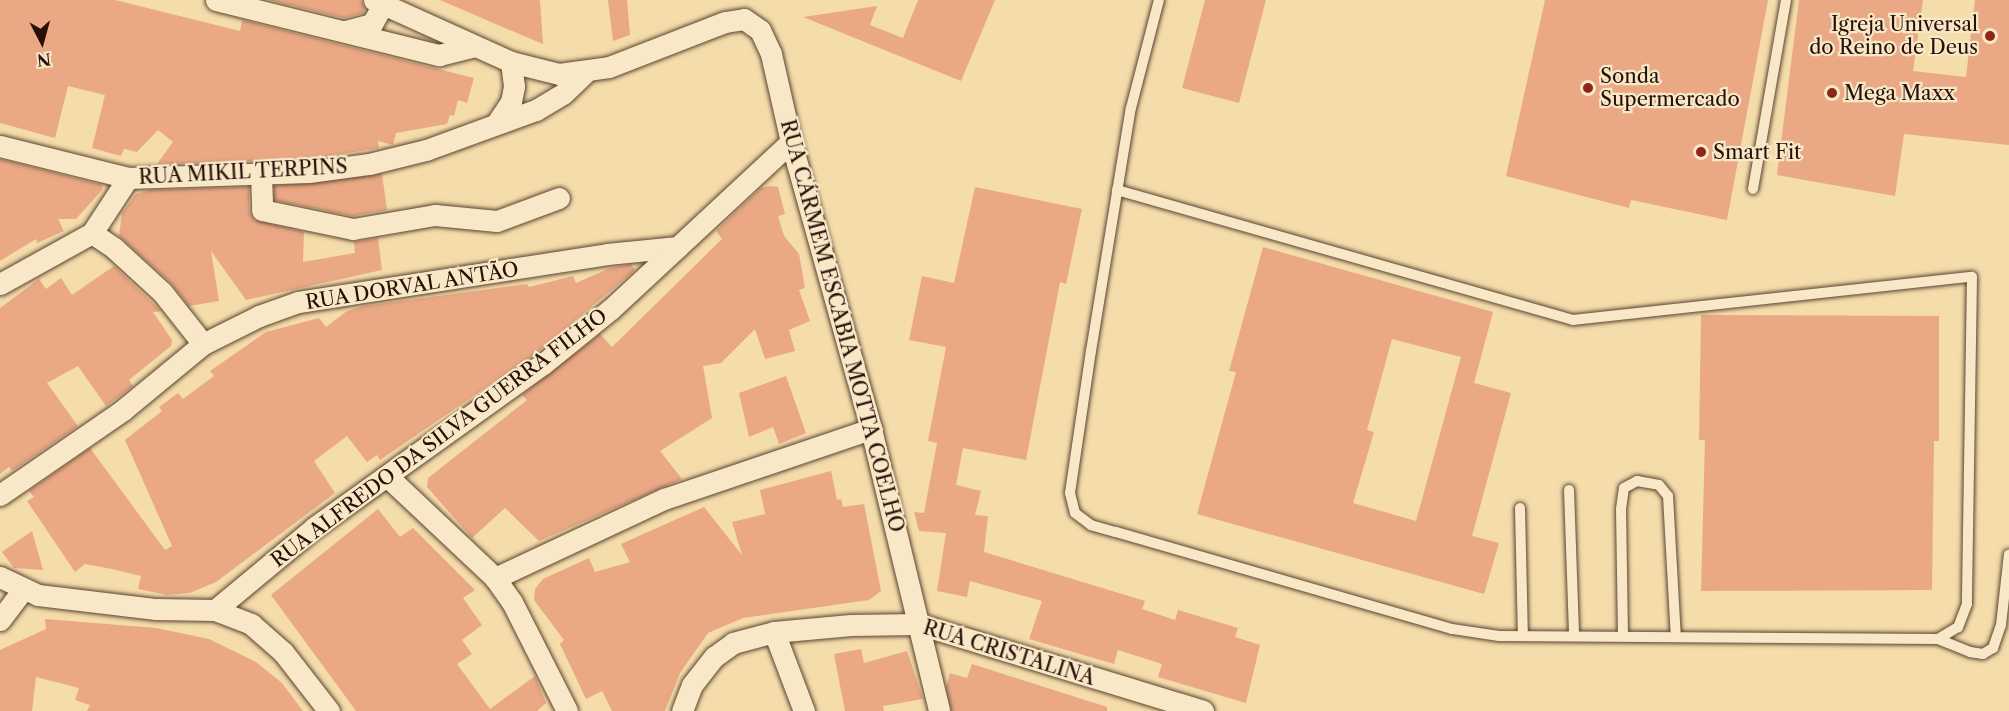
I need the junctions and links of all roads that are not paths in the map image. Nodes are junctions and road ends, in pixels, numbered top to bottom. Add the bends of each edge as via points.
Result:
1 (216, 0) edge
2 (1160, 0) edge
3 (1786, 0) edge
4 (379, 2) edge
5 (760, 30) joint
6 (346, 31) junction
7 (475, 46) junction
8 (511, 62) junction
9 (586, 72) junction
10 (496, 124) junction
11 (791, 142) junction
12 (0, 146) edge
13 (261, 174) junction
14 (128, 178) junction
15 (1753, 189) dead end
16 (1117, 190) junction
17 (559, 198) dead end
18 (92, 233) junction
19 (678, 247) junction
20 (0, 284) edge
21 (203, 344) junction
22 (871, 429) junction
23 (388, 477) junction
24 (1569, 490) dead end
25 (0, 495) edge
26 (1520, 508) dead end
27 (2009, 554) edge
28 (0, 577) edge
29 (495, 578) junction
30 (23, 589) junction
31 (215, 609) junction
32 (0, 620) edge
33 (919, 624) junction
34 (774, 632) junction
35 (1523, 636) junction
36 (1574, 636) junction
37 (1623, 636) junction
38 (1676, 636) junction
39 (1938, 639) junction
40 (329, 711) edge
41 (567, 711) edge
42 (682, 711) edge
43 (804, 711) edge
44 (939, 711) edge
45 (1203, 711) edge

1 - 6 street
2 - 16 lane via 1131,108
3 - 15 lane
4 - 6 street via 372,24
4 - 7 street
5 - 9 street, RUA MIKIL TERPINS via 744,19 725,22 609,67
5 - 11 street, RUA CÁRMEM ESCABIA MOTTA COELHO via 771,54
6 - 7 street via 439,55
7 - 8 street
8 - 9 street, RUA MIKIL TERPINS via 559,74
8 - 10 street via 511,102
9 - 10 street, RUA MIKIL TERPINS via 563,94
10 - 13 street, RUA MIKIL TERPINS via 426,150 369,164
11 - 19 street, RUA ALFREDO DA SILVA GUERRA FILHO
11 - 22 street, RUA CÁRMEM ESCABIA MOTTA COELHO
12 - 14 street, RUA MIKIL TERPINS
13 - 14 street, RUA MIKIL TERPINS
13 - 17 street via 262,210 353,229 435,215 497,221
14 - 18 street
16 - 35 lane via 1070,493 1075,513 1099,527 1452,629
16 - 39 lane via 1573,320 1972,277 1967,604 1958,627
18 - 20 street
18 - 21 street via 142,272
19 - 21 street, RUA DORVAL ANTÃO via 607,254 298,302 258,316
19 - 23 street, RUA ALFREDO DA SILVA GUERRA FILHO via 543,364
21 - 25 street, RUA DORVAL ANTÃO via 123,410
22 - 29 street via 664,500
22 - 33 street, RUA CÁRMEM ESCABIA MOTTA COELHO
23 - 29 street
23 - 31 street, RUA ALFREDO DA SILVA GUERRA FILHO via 315,527
24 - 36 lane
26 - 35 lane
27 - 39 lane via 2001,625 1993,648 1983,654 1970,652
28 - 30 street
29 - 41 street via 512,602
30 - 31 street via 38,595 156,609
30 - 32 street
31 - 40 street via 259,631 283,652
33 - 34 street, RUA CRISTALINA
33 - 44 street, RUA CÁRMEM ESCABIA MOTTA COELHO
33 - 45 street, RUA CRISTALINA
34 - 42 street, RUA CRISTALINA via 734,643 714,657 692,685
34 - 43 street
35 - 36 lane
36 - 37 lane
37 - 38 lane
37 - 38 lane via 1621,509 1624,488 1637,481 1659,485 1668,496
38 - 39 lane

